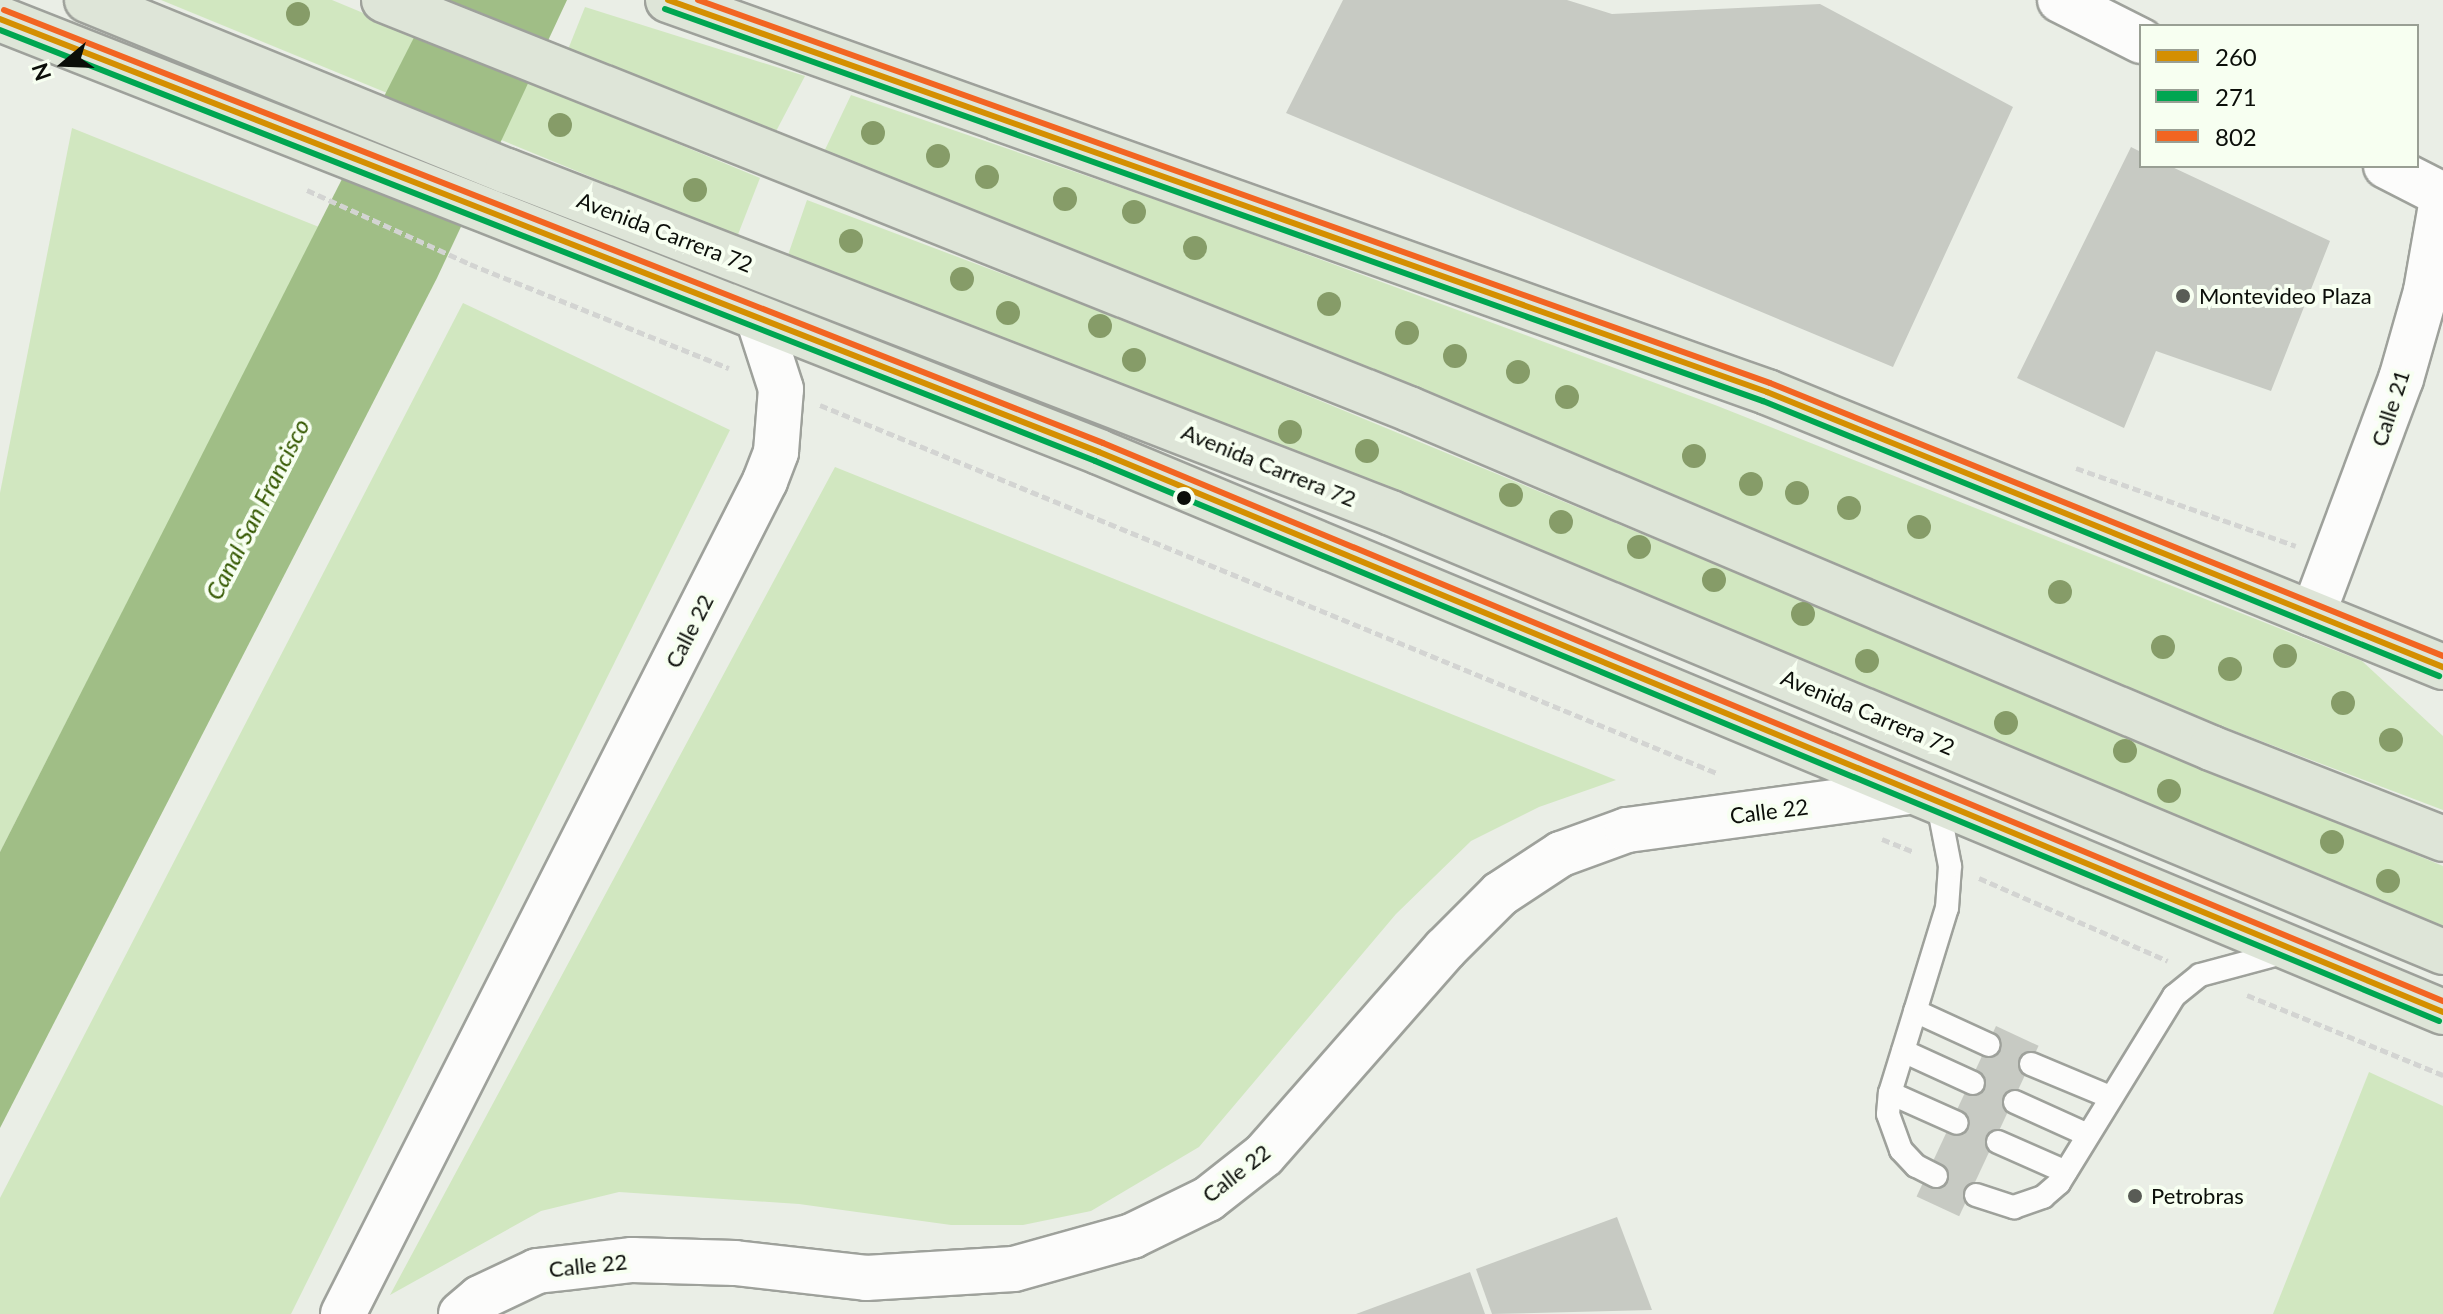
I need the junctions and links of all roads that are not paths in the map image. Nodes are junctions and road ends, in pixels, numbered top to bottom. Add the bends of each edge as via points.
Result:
1 (87, 0) edge
2 (384, 0) edge
3 (668, 0) edge
4 (2060, 0) edge
5 (734, 10) edge
6 (0, 19) edge
7 (2139, 40) edge
8 (2390, 168) edge
9 (2443, 194) edge
10 (759, 321) junction
11 (2428, 328) edge
12 (1164, 423) junction
13 (1217, 502) junction
14 (2313, 614) junction
15 (2395, 648) junction
16 (2443, 667) edge
17 (2443, 692) edge
18 (1922, 798) junction
19 (2443, 839) edge
20 (2290, 951) junction
21 (2443, 952) edge
22 (1915, 1011) junction
23 (2443, 1012) edge
24 (1989, 1045) dead end
25 (1903, 1051) junction
26 (2031, 1064) dead end
27 (1973, 1083) dead end
28 (1890, 1093) junction
29 (2110, 1097) junction
30 (2015, 1102) dead end
31 (1957, 1123) dead end
32 (2088, 1135) junction
33 (1998, 1142) dead end
34 (2066, 1172) junction
35 (1936, 1176) dead end
36 (1976, 1195) dead end
37 (343, 1314) edge
38 (461, 1314) edge

1 - 12 highway, Avenida Carrera 72 via 507,171
2 - 19 highway via 1409,409 2211,748
3 - 5 highway
4 - 7 street
5 - 14 highway via 1767,392
6 - 10 highway, Avenida Carrera 72
8 - 9 street
9 - 11 street, Calle 21
10 - 13 highway, Avenida Carrera 72
10 - 37 street, Calle 22 via 781,389 776,452 765,481
11 - 14 street, Calle 21
12 - 13 highway
12 - 21 highway, Avenida Carrera 72
13 - 18 highway, Avenida Carrera 72
14 - 15 highway
15 - 16 highway
15 - 17 highway
18 - 20 highway, Avenida Carrera 72
18 - 22 lane via 1950,866 1947,908
18 - 38 street, Calle 22 via 1627,830 1561,854 1500,894 1445,949 1264,1155 1208,1199 1132,1236 1014,1269 866,1278 735,1263 632,1260 537,1271 480,1298
20 - 23 highway, Avenida Carrera 72
20 - 29 lane via 2200,975 2161,1011
22 - 24 lane
22 - 25 lane
25 - 27 lane
25 - 28 lane
26 - 29 lane
28 - 31 lane
28 - 35 lane via 1888,1114 1901,1150
29 - 32 lane
30 - 32 lane
32 - 34 lane
33 - 34 lane
34 - 36 lane via 2028,1205 2014,1207

